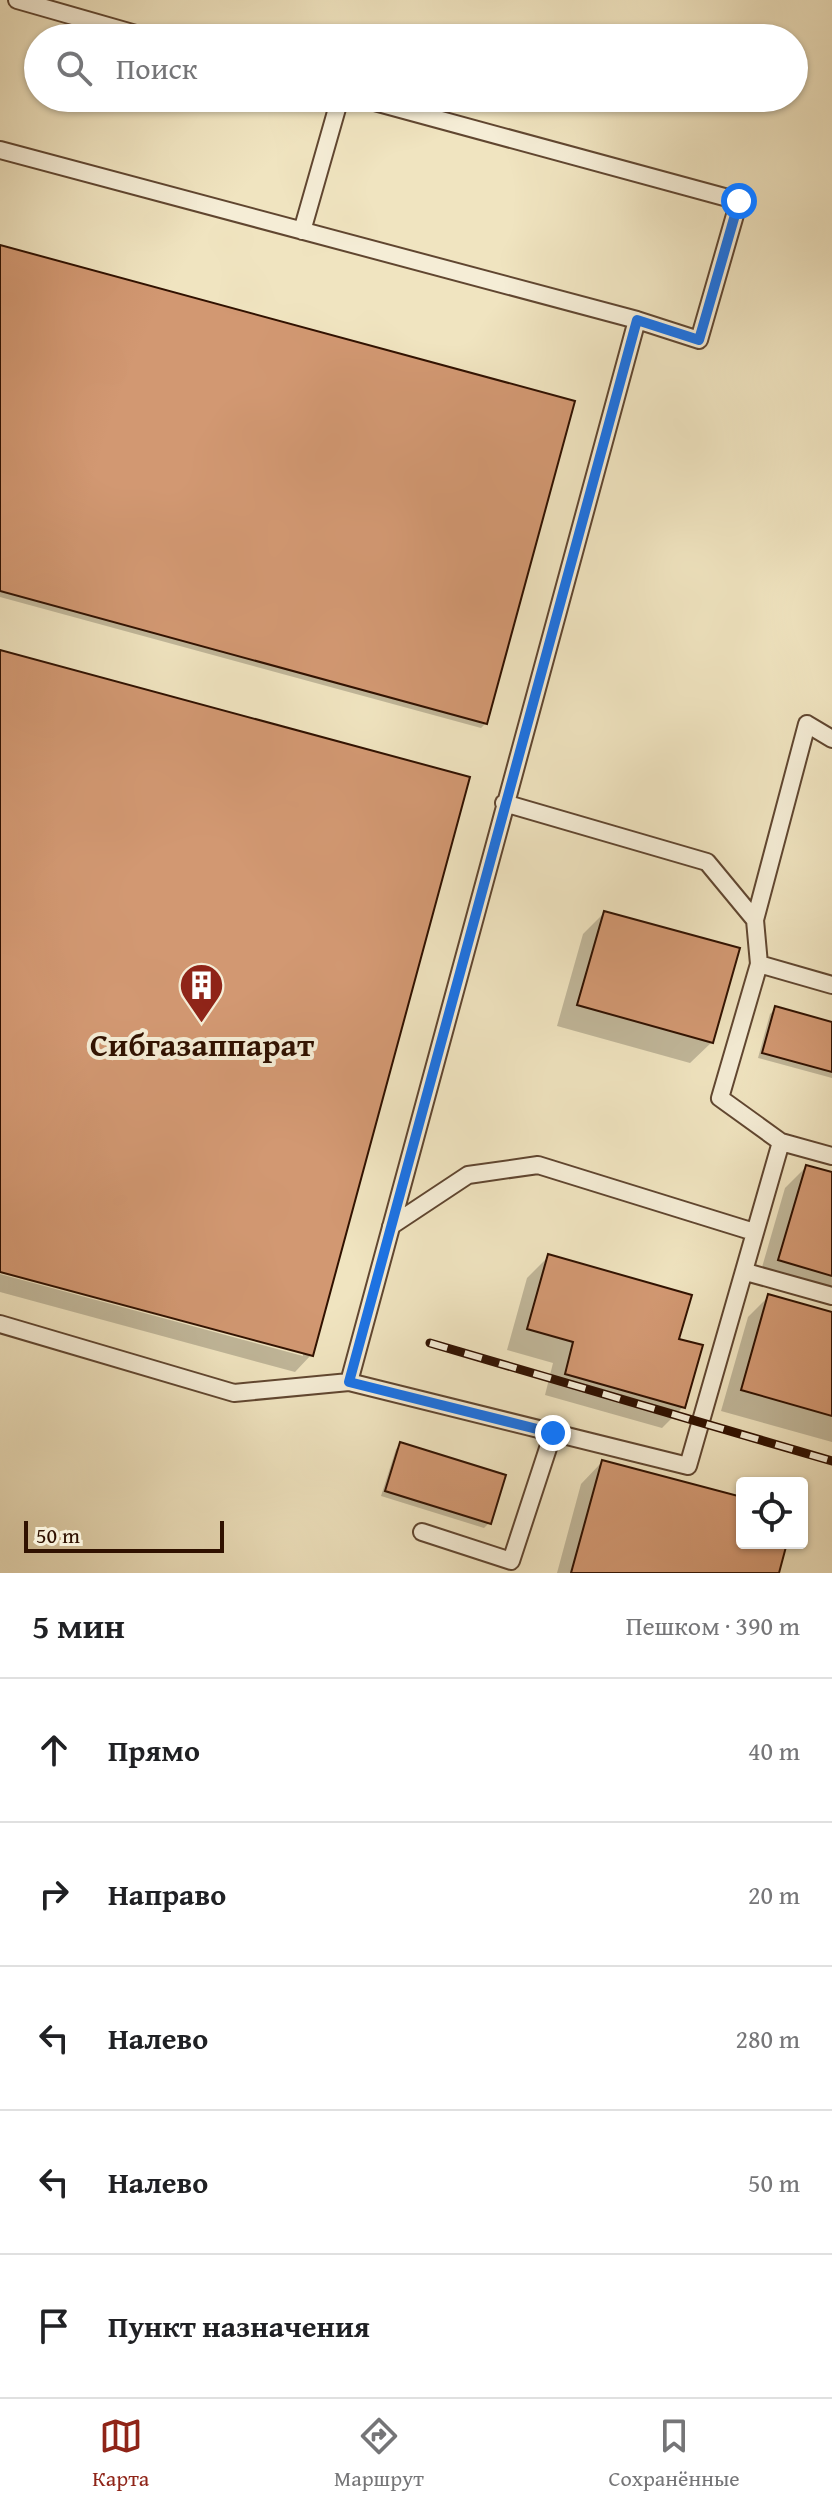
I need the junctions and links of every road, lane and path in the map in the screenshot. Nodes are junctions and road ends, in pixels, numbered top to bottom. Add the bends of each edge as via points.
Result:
1 (17, 0) edge
2 (101, 24) edge
3 (336, 112) edge
4 (412, 112) edge
5 (0, 150) edge
6 (302, 231) junction
7 (637, 320) junction
8 (832, 739) edge
9 (504, 803) junction
10 (755, 920) junction
11 (759, 964) junction
12 (832, 985) edge
13 (781, 1142) junction
14 (832, 1156) edge
15 (391, 1226) junction
16 (754, 1232) junction
17 (746, 1272) junction
18 (832, 1296) edge
19 (0, 1324) edge
20 (349, 1382) junction
21 (553, 1433) junction
22 (422, 1532) dead end
23 (511, 1567) edge

1 - 2 lane
3 - 6 lane
4 - 7 lane via 739,201 699,340
5 - 6 lane
6 - 7 lane
7 - 9 lane
8 - 10 lane via 807,724
9 - 10 lane via 707,862
9 - 15 lane
10 - 11 lane
11 - 12 lane
11 - 13 lane via 720,1098
13 - 14 lane
13 - 16 lane
15 - 16 lane via 468,1175 538,1165
15 - 20 lane
16 - 17 lane
17 - 18 lane
17 - 21 lane via 688,1466
19 - 20 lane via 234,1393
20 - 21 lane
21 - 23 lane
22 - 23 lane

